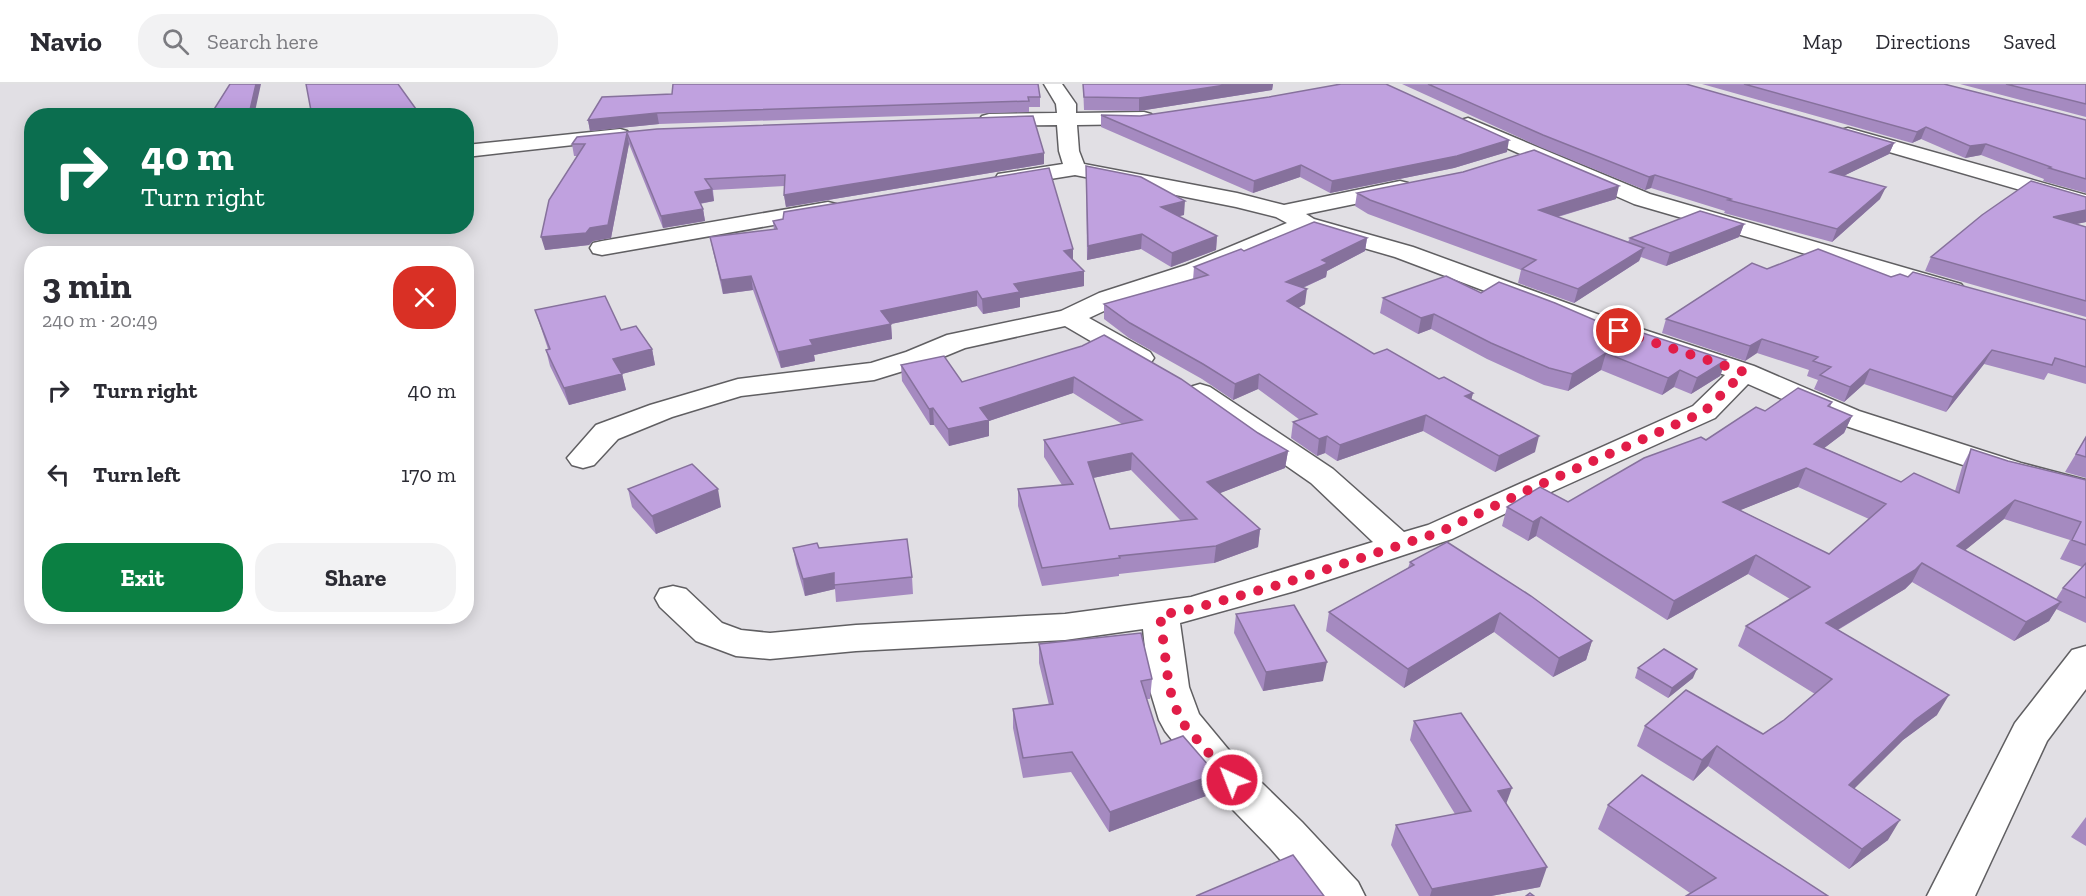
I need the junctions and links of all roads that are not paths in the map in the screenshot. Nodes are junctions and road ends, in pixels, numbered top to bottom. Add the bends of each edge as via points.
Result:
1 (1053, 84) edge
2 (1161, 116) edge
3 (1451, 116) edge
4 (1068, 118) junction
5 (967, 121) edge
6 (1827, 128) edge
7 (638, 134) edge
8 (474, 150) edge
9 (1532, 153) junction
10 (1501, 163) edge
11 (1075, 169) junction
12 (989, 182) edge
13 (1425, 183) edge
14 (2086, 202) edge
15 (848, 206) edge
16 (1295, 218) junction
17 (602, 248) dead end
18 (1973, 295) edge
19 (1069, 317) junction
20 (1744, 372) junction
21 (583, 458) dead end
22 (2086, 490) edge
23 (1398, 546) junction
24 (673, 598) dead end
25 (1160, 615) junction
26 (2086, 660) edge
27 (1341, 896) edge
28 (1951, 896) edge

1 - 4 street via 1066,104
2 - 4 street
3 - 9 street
4 - 5 street
4 - 11 street via 1069,152
6 - 14 street
7 - 8 street
9 - 10 street
9 - 18 street via 1642,199
11 - 12 street
11 - 16 street via 1237,200
13 - 16 street
15 - 17 street
16 - 19 street via 1195,270 1108,299
16 - 20 street via 1404,252 1598,324
19 - 21 street via 957,341 874,371 738,388 607,432
19 - 23 street via 1171,376 1322,476
20 - 22 street via 1848,417 2010,470
20 - 23 street via 1704,412 1440,532
23 - 25 street via 1282,584
24 - 25 street via 709,632 736,643 770,646 1065,627
25 - 27 street via 1169,687 1180,720 1218,767
26 - 28 street via 2030,734

